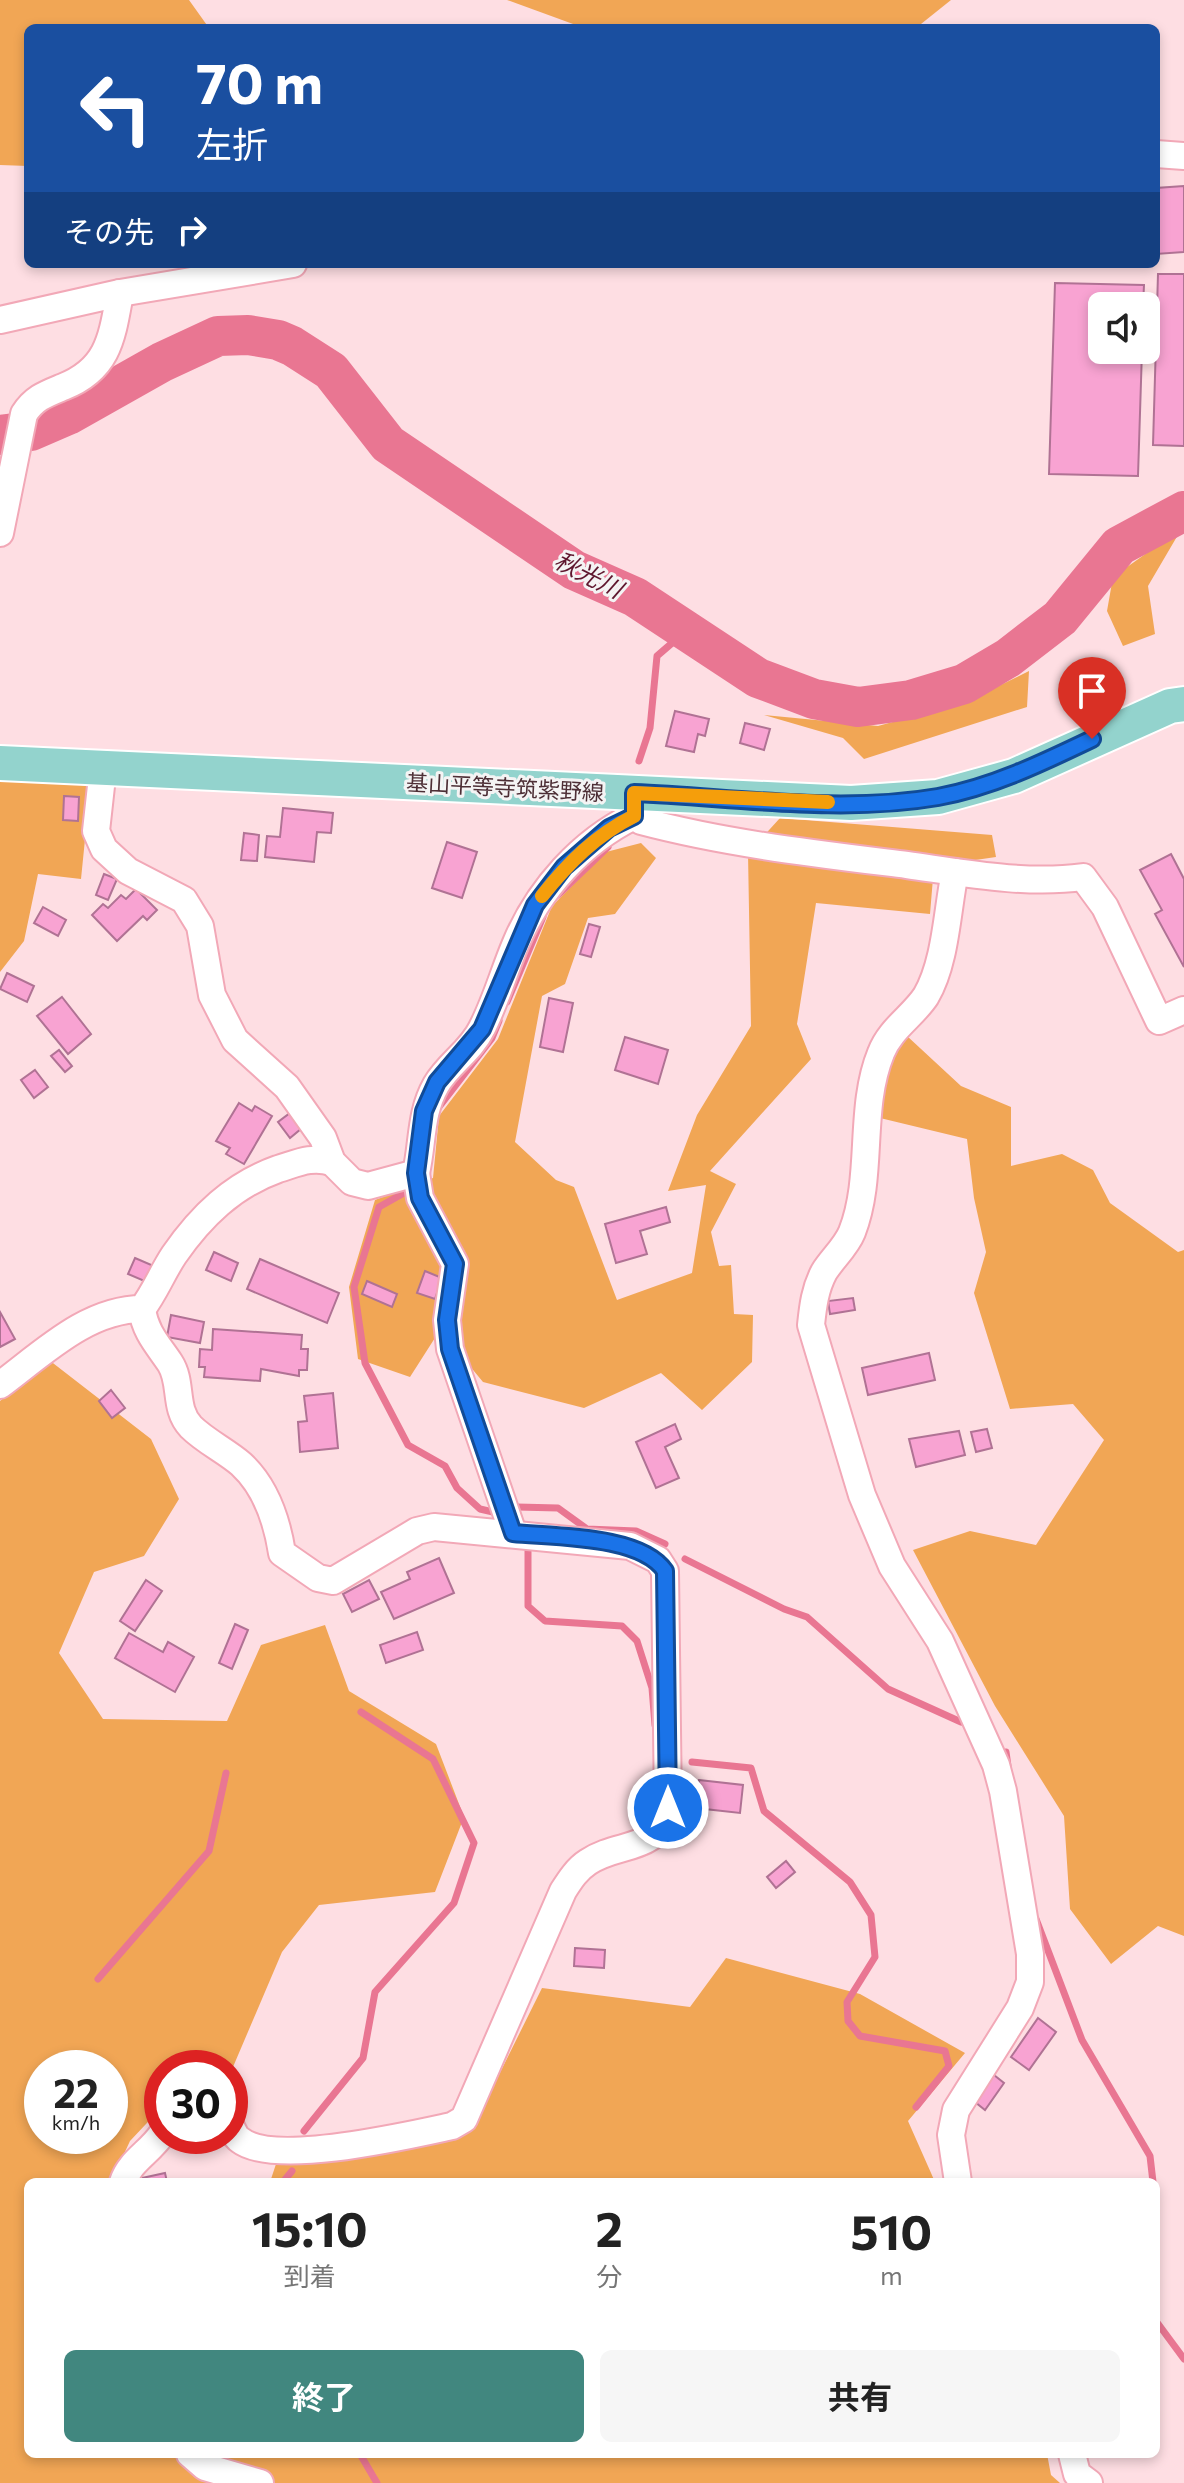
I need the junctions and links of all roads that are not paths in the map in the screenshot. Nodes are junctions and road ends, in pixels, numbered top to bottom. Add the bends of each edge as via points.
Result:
1 (1160, 154) edge
2 (1184, 156) edge
3 (269, 268) edge
4 (120, 293) junction
5 (0, 320) edge
6 (0, 533) edge
7 (1184, 704) edge
8 (0, 763) edge
9 (103, 768) junction
10 (634, 805) junction
11 (955, 872) junction
12 (1184, 1010) edge
13 (332, 1162) junction
14 (416, 1173) junction
15 (142, 1309) junction
16 (0, 1385) edge
17 (513, 1533) junction
18 (248, 2144) edge
19 (149, 2154) edge
20 (124, 2178) edge
21 (957, 2178) edge
22 (195, 2458) edge
23 (1073, 2458) edge
24 (260, 2483) edge
25 (1089, 2483) edge

1 - 2 street
3 - 4 street
4 - 5 street
4 - 6 street via 113,333 100,364 79,381 33,399 24,414
7 - 10 main road, 基山平等寺筑紫野線 via 1014,776 938,797
8 - 9 main road, 基山平等寺筑紫野線
9 - 10 main road, 基山平等寺筑紫野線
9 - 13 street via 96,831 104,849 128,871 184,900 200,926 212,995 235,1040 287,1087 323,1138
10 - 11 street via 665,827
10 - 14 street via 564,867 535,905 482,1029 437,1082 424,1111
11 - 12 street via 1083,877 1105,907 1159,1021
11 - 21 street via 935,974 925,997 890,1035 881,1053 859,1209 851,1235 814,1296 811,1325 862,1495 892,1566 940,1641 1003,1791 1030,1982 1020,2008 956,2110 951,2135
13 - 14 street via 352,1182 368,1186
13 - 15 street via 315,1157 229,1193 172,1258
14 - 17 street via 420,1198 455,1264 447,1320 450,1349
15 - 16 street via 121,1309 86,1323
15 - 17 street via 144,1324 172,1366 178,1404 191,1426 243,1466 277,1521 282,1553 318,1578 333,1581 417,1531 434,1527
17 - 18 street via 630,1546 658,1560 665,1571 665,1826 650,1838 590,1860 563,1891 464,2119 452,2126 325,2149
19 - 20 street via 129,2165
22 - 24 street via 205,2467
23 - 25 street via 1077,2474

